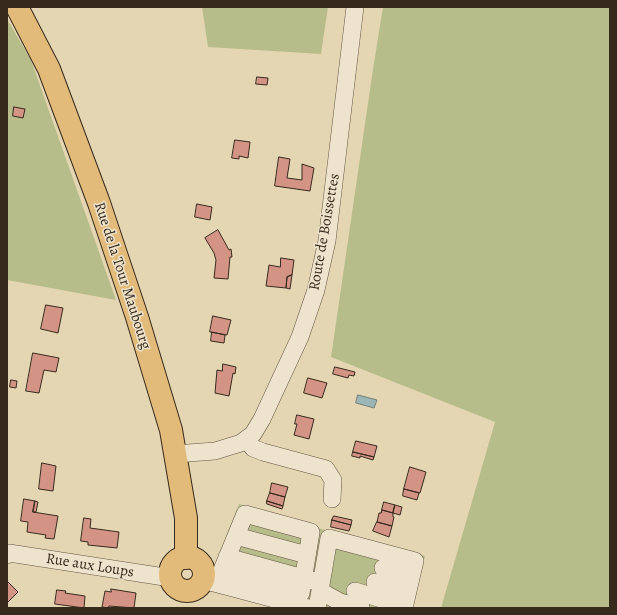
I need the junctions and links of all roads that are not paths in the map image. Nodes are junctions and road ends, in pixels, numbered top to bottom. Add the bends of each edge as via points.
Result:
1 (17, 7) edge
2 (355, 7) edge
3 (250, 444) junction
4 (175, 454) junction
5 (332, 499) dead end
6 (234, 541) junction
7 (270, 552) junction
8 (8, 554) edge
9 (186, 558) junction
10 (306, 561) junction
11 (379, 575) dead end
12 (171, 578) junction
13 (320, 587) junction
14 (355, 591) dead end
15 (196, 593) edge
16 (407, 595) edge
17 (308, 608) edge
18 (317, 608) edge
19 (361, 608) edge

1 - 4 main road, Rue de la Tour Maubourg via 49,69 99,204 137,317
2 - 3 street, Route de Boissettes via 327,241 316,290 294,351
3 - 4 street via 241,443 215,451
3 - 5 street via 263,452 326,469 333,480
4 - 9 main road, Rue de la Tour Maubourg via 186,518
6 - 7 street
6 - 7 street via 245,514
6 - 7 street via 222,570
7 - 10 street
7 - 10 street via 311,532
7 - 10 street via 301,593
8 - 12 street, Rue aux Loups
9 - 12 main road via 176,562 170,572
9 - 15 main road via 192,558 201,564 204,575
10 - 13 street
11 - 16 street
12 - 15 main road via 177,588
13 - 16 street via 329,538 414,561
13 - 18 street
13 - 19 street via 340,602
14 - 16 street
15 - 17 street

